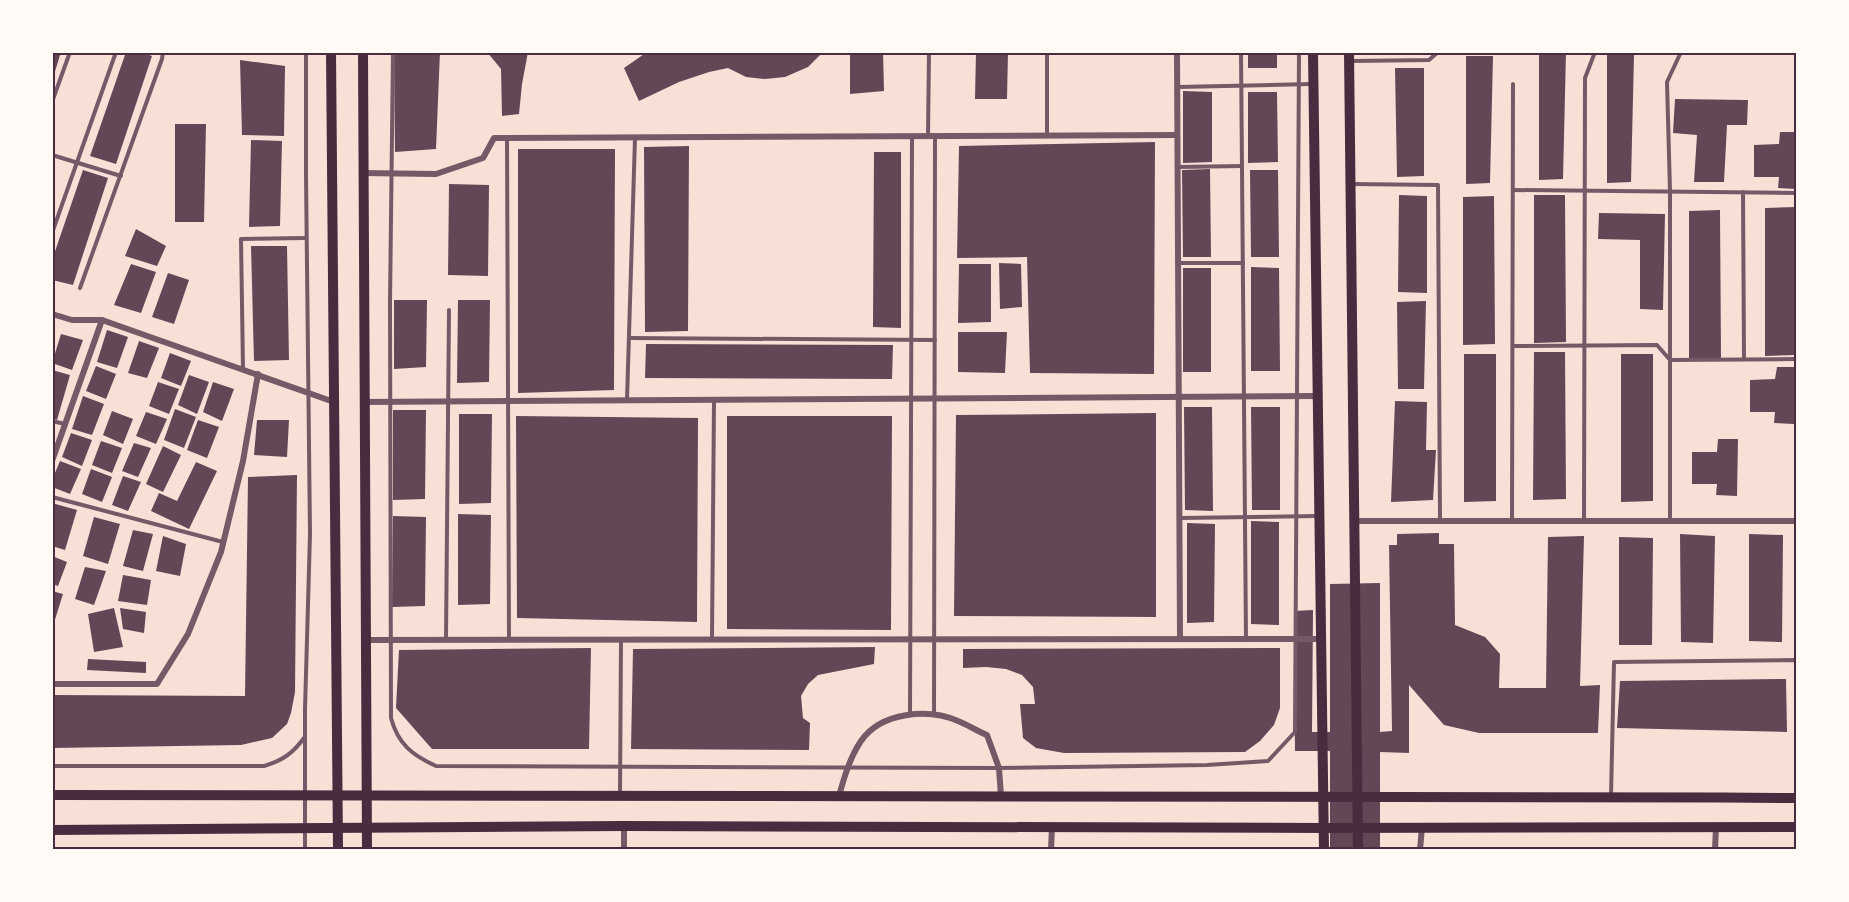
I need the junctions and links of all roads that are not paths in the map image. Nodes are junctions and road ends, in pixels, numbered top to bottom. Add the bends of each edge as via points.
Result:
1 (70, 52) edge
2 (116, 52) edge
3 (163, 52) edge
4 (306, 52) edge
5 (331, 52) edge
6 (363, 52) edge
7 (393, 52) edge
8 (928, 52) edge
9 (1047, 52) edge
10 (1177, 52) edge
11 (1241, 52) edge
12 (1299, 52) edge
13 (1313, 52) edge
14 (1438, 52) edge
15 (1595, 52) edge
16 (1681, 52) edge
17 (1349, 57) edge
18 (1313, 84) junction
19 (1513, 84) dead end
20 (1299, 85) junction
21 (1241, 86) junction
22 (1177, 87) junction
23 (52, 102) edge
24 (1047, 135) junction
25 (1177, 135) junction
26 (912, 136) junction
27 (931, 136) junction
28 (635, 137) junction
29 (507, 138) junction
30 (52, 155) edge
31 (77, 163) junction
32 (1242, 166) junction
33 (1177, 167) junction
34 (363, 173) junction
35 (392, 174) junction
36 (121, 176) junction
37 (1350, 184) junction
38 (1513, 190) junction
39 (1585, 191) junction
40 (1670, 191) junction
41 (1743, 192) junction
42 (1797, 193) edge
43 (52, 233) edge
44 (306, 238) junction
45 (1178, 263) junction
46 (1243, 263) junction
47 (80, 288) dead end
48 (449, 310) dead end
49 (52, 314) edge
50 (102, 320) junction
51 (629, 338) junction
52 (911, 340) junction
53 (935, 340) junction
54 (1513, 346) junction
55 (1584, 346) junction
56 (1744, 359) junction
57 (1797, 359) edge
58 (1670, 360) junction
59 (243, 369) junction
60 (258, 374) junction
61 (309, 393) junction
62 (1244, 396) junction
63 (1298, 396) junction
64 (1318, 396) junction
65 (1178, 397) junction
66 (911, 398) junction
67 (934, 398) junction
68 (627, 400) junction
69 (714, 400) junction
70 (508, 401) junction
71 (335, 402) junction
72 (365, 402) junction
73 (390, 402) junction
74 (448, 402) junction
75 (52, 421) edge
76 (65, 424) junction
77 (52, 461) edge
78 (52, 497) edge
79 (1297, 516) junction
80 (1320, 516) junction
81 (1245, 517) junction
82 (1179, 518) junction
83 (1353, 521) junction
84 (1440, 521) junction
85 (1512, 521) junction
86 (1584, 521) junction
87 (1670, 521) junction
88 (1797, 522) edge
89 (223, 542) junction
90 (934, 638) junction
91 (391, 639) junction
92 (446, 639) junction
93 (509, 639) junction
94 (621, 639) junction
95 (712, 639) junction
96 (910, 639) junction
97 (1180, 639) junction
98 (1246, 639) junction
99 (1296, 639) junction
100 (1322, 639) junction
101 (366, 640) junction
102 (1797, 683) edge
103 (52, 684) edge
104 (909, 716) junction
105 (934, 716) junction
106 (304, 738) junction
107 (52, 766) edge
108 (620, 766) junction
109 (848, 767) junction
110 (999, 768) junction
111 (52, 795) edge
112 (1356, 795) junction
113 (305, 796) junction
114 (339, 796) junction
115 (367, 796) junction
116 (620, 796) junction
117 (839, 796) junction
118 (1001, 796) junction
119 (1324, 796) junction
120 (1611, 796) junction
121 (1797, 798) edge
122 (624, 826) junction
123 (1052, 826) junction
124 (1358, 827) junction
125 (1422, 827) junction
126 (1716, 827) junction
127 (1797, 827) edge
128 (338, 828) junction
129 (367, 828) junction
130 (1324, 828) junction
131 (305, 829) junction
132 (52, 830) edge
133 (304, 849) edge
134 (338, 849) edge
135 (367, 849) edge
136 (624, 849) edge
137 (1051, 849) edge
138 (1324, 849) edge
139 (1358, 849) edge
140 (1420, 849) edge
141 (1715, 849) edge

1 - 23 lane
2 - 31 lane
3 - 36 lane
4 - 44 lane
5 - 71 main road
6 - 34 main road
7 - 35 lane
8 - 27 lane
9 - 24 lane
10 - 22 street
11 - 21 lane
12 - 20 lane
13 - 18 main road
14 - 17 lane via 1429,60
15 - 39 lane via 1585,78
16 - 40 lane via 1667,82
17 - 37 main road
18 - 20 lane
18 - 64 main road
19 - 38 lane
20 - 21 lane
20 - 63 lane
21 - 22 lane
21 - 32 lane
22 - 25 street
24 - 25 street
24 - 27 street
25 - 33 street
26 - 27 street
26 - 28 street
26 - 52 lane
27 - 53 lane
28 - 29 street
28 - 51 lane
29 - 35 street via 494,138 483,158 436,174
29 - 70 lane
30 - 31 lane
31 - 36 lane
31 - 43 lane
32 - 33 lane
32 - 46 lane
33 - 45 street
34 - 35 street
34 - 72 main road
35 - 73 lane
36 - 47 lane
37 - 83 main road
37 - 84 lane via 1438,185
38 - 39 lane
38 - 54 lane
39 - 40 lane
39 - 55 lane
40 - 41 lane
40 - 58 lane
41 - 42 lane
41 - 56 lane
44 - 59 lane via 241,239
44 - 61 lane
45 - 46 lane
45 - 65 street
46 - 62 lane
48 - 74 lane
49 - 50 street via 72,320
50 - 59 street
50 - 76 street
51 - 52 lane
51 - 68 lane
52 - 53 lane
52 - 66 lane
53 - 67 lane
54 - 55 lane
54 - 85 lane
55 - 58 lane via 1657,345
55 - 86 lane
56 - 57 lane
56 - 58 lane
58 - 87 lane
59 - 60 street
60 - 61 street
60 - 89 street via 243,461
61 - 71 street
61 - 106 lane via 310,534
62 - 63 street
62 - 65 street
62 - 81 lane
63 - 64 street
63 - 79 lane
64 - 80 main road
65 - 67 street
65 - 82 street
66 - 67 street
66 - 69 street
66 - 96 lane
67 - 90 lane
68 - 69 street
68 - 70 street
69 - 95 lane
70 - 74 street
70 - 93 lane
71 - 114 main road
72 - 73 street
72 - 101 main road
73 - 74 street
73 - 91 lane
74 - 92 lane
75 - 76 lane
76 - 77 street
78 - 89 lane
79 - 80 lane
79 - 81 lane
79 - 99 lane
80 - 100 main road
81 - 82 lane
81 - 98 lane
82 - 97 street
83 - 84 street
83 - 112 main road
84 - 85 street
85 - 86 street
86 - 87 street
87 - 88 street
89 - 103 street via 188,634 157,684
90 - 96 street
90 - 97 street
90 - 105 lane
91 - 92 street
91 - 101 street
91 - 108 lane via 391,718 395,733 420,758 436,766
92 - 93 street
93 - 94 street
94 - 95 street
94 - 108 lane
95 - 96 street
96 - 104 lane
97 - 98 street
98 - 99 street
99 - 100 street
99 - 110 lane via 1296,732 1268,761
100 - 119 main road
101 - 115 main road
102 - 120 lane via 1796,660 1614,663
104 - 105 street
104 - 109 street via 883,721 861,740
105 - 110 street via 956,720 987,735
106 - 107 lane via 295,751 264,766
106 - 113 lane
108 - 109 lane
108 - 116 lane
109 - 110 lane
109 - 117 street
110 - 118 street
111 - 113 main road
112 - 119 main road
112 - 120 main road
112 - 124 main road
113 - 114 main road
113 - 131 lane
114 - 115 main road
114 - 128 main road
115 - 116 main road
115 - 129 main road
116 - 117 main road
117 - 118 main road
118 - 119 main road
119 - 130 main road
120 - 121 main road
122 - 123 main road
122 - 129 main road
122 - 136 street
123 - 130 main road
123 - 137 street
124 - 125 main road
124 - 130 main road
124 - 139 main road
125 - 126 main road
125 - 140 street
126 - 127 main road
126 - 141 street
128 - 129 main road
128 - 131 main road
128 - 134 main road
129 - 135 main road
130 - 138 main road
131 - 132 main road
131 - 133 lane

